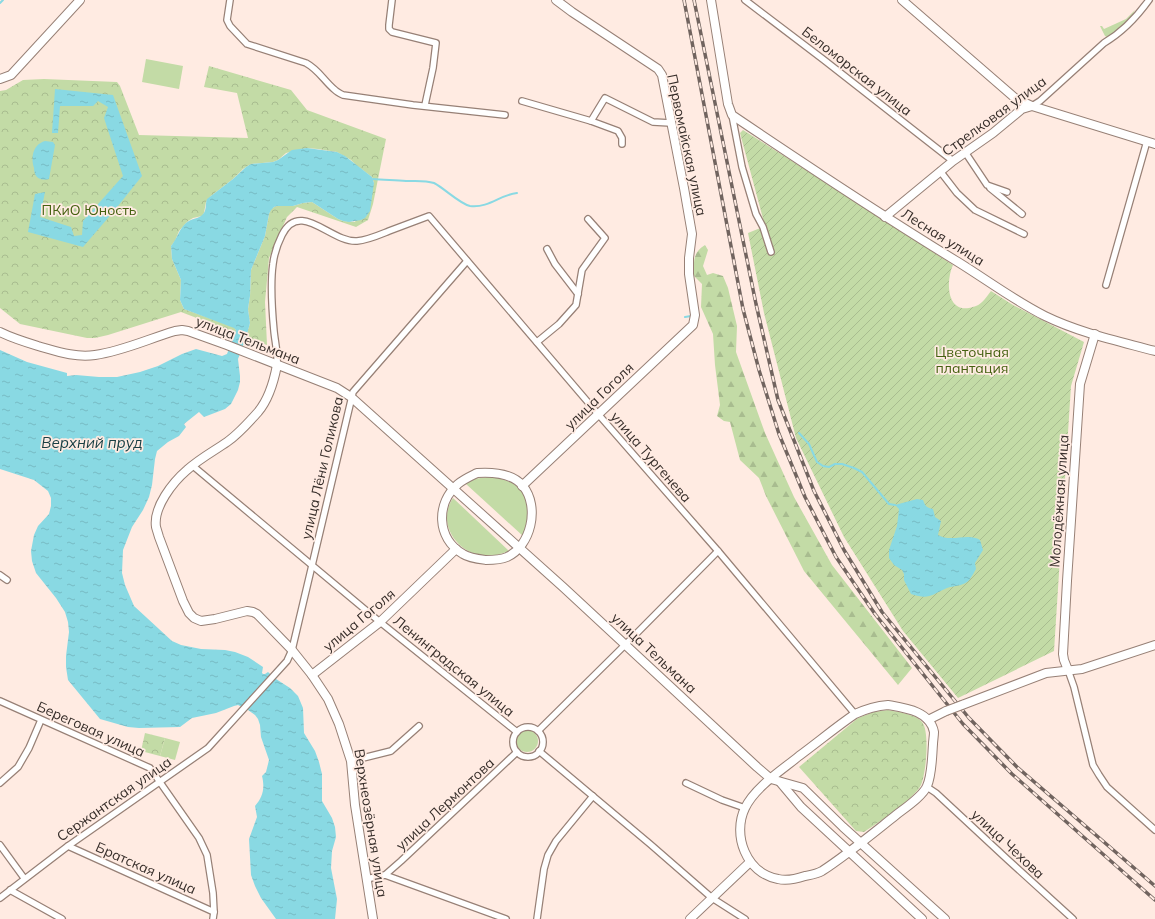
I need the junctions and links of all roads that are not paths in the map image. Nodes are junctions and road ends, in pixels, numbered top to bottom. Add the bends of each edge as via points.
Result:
1 (80, 0) edge
2 (230, 0) edge
3 (392, 0) edge
4 (556, 0) edge
5 (711, 0) edge
6 (745, 0) edge
7 (902, 0) edge
8 (1149, 0) edge
9 (0, 79) edge
10 (522, 101) dead end
11 (425, 106) junction
12 (1032, 106) junction
13 (505, 114) dead end
14 (732, 115) junction
15 (591, 120) junction
16 (671, 122) junction
17 (1151, 142) edge
18 (622, 144) dead end
19 (965, 152) junction
20 (953, 161) junction
21 (940, 171) junction
22 (987, 186) junction
23 (1007, 192) dead end
24 (1022, 214) dead end
25 (429, 216) joint
26 (885, 217) junction
27 (588, 219) dead end
28 (1024, 234) dead end
29 (547, 249) dead end
30 (771, 252) dead end
31 (468, 261) junction
32 (1106, 285) dead end
33 (578, 294) junction
34 (694, 325) joint
35 (0, 332) edge
36 (1095, 334) junction
37 (537, 342) junction
38 (1155, 351) edge
39 (277, 365) junction
40 (351, 396) junction
41 (598, 414) junction
42 (193, 466) junction
43 (522, 486) junction
44 (454, 489) junction
45 (519, 547) junction
46 (456, 549) junction
47 (718, 551) junction
48 (312, 565) junction
49 (0, 575) edge
50 (7, 580) dead end
51 (380, 622) junction
52 (625, 645) junction
53 (1155, 645) edge
54 (292, 650) junction
55 (280, 670) joint
56 (1068, 670) junction
57 (312, 675) junction
58 (0, 702) edge
59 (855, 714) junction
60 (41, 720) junction
61 (928, 720) junction
62 (419, 726) dead end
63 (538, 731) junction
64 (517, 732) junction
65 (539, 751) junction
66 (517, 752) junction
67 (351, 761) junction
68 (775, 780) junction
69 (160, 782) junction
70 (686, 782) dead end
71 (0, 783) edge
72 (927, 787) junction
73 (593, 796) junction
74 (745, 808) junction
75 (1155, 830) edge
76 (861, 843) junction
77 (0, 845) edge
78 (68, 846) junction
79 (850, 852) junction
80 (750, 862) junction
81 (385, 875) junction
82 (24, 878) junction
83 (366, 878) junction
84 (10, 890) junction
85 (0, 898) edge
86 (712, 898) junction
87 (214, 912) junction
88 (62, 919) edge
89 (214, 919) edge
90 (373, 919) edge
91 (506, 919) edge
92 (537, 919) edge
93 (690, 919) edge
94 (745, 919) edge
95 (922, 919) edge
96 (945, 919) edge
97 (1073, 919) edge

1 - 9 street via 11,75
2 - 11 street via 227,20 234,31 250,45 312,66 343,95
3 - 11 street via 389,25 392,32 436,43
4 - 16 street, Первомайская улица via 658,69 664,82
5 - 14 street
6 - 20 street, Беломорская улица
7 - 12 street via 1015,98
8 - 12 street, Стрелковая улица via 1126,28 1104,43
10 - 15 street
11 - 13 street
12 - 17 street
12 - 19 street, Стрелковая улица via 1022,109
14 - 26 street, Лесная улица
14 - 30 street via 742,167
15 - 16 street via 605,98 653,122
15 - 18 street via 618,132
16 - 34 street, Первомайская улица via 692,234 689,274
17 - 32 street
19 - 20 street, Стрелковая улица
19 - 22 street
20 - 21 street, Стрелковая улица
21 - 26 street, Стрелковая улица
21 - 28 street via 957,193 975,210
22 - 23 street
22 - 24 street
25 - 31 street, улица Тургенева
25 - 39 street, Верхнеозёрная улица via 378,236 356,241 342,238 308,222 299,220 290,223 280,239 273,263 272,298
26 - 36 street, Лесная улица via 1020,302 1052,319
27 - 33 street via 605,238 582,270
29 - 33 street via 554,264
31 - 37 street, улица Тургенева
31 - 40 street, улица Лёни Голикова via 357,386
33 - 37 street via 576,305 559,324
34 - 41 street, улица Гоголя
35 - 39 street, улица Тельмана via 35,345 80,356 122,349 182,330
36 - 38 street, Лесная улица
36 - 56 street, Молодёжная улица via 1080,384 1063,654
37 - 41 street, улица Тургенева
39 - 40 street, улица Тельмана
39 - 42 street, Верхнеозёрная улица via 267,399 259,412 229,441
40 - 44 street, улица Тельмана
40 - 48 street, улица Лёни Голикова
41 - 43 street, улица Гоголя
41 - 47 street, улица Тургенева
42 - 48 street, Ленинградская улица
42 - 54 street, Верхнеозёрная улица via 168,491 155,520 182,601 189,613 201,621 247,611 253,612
43 - 44 street via 498,473 485,473 465,480
43 - 45 street via 529,498 532,516 527,536
44 - 45 street, улица Тельмана
44 - 46 street via 445,502 442,521 447,538
45 - 46 street via 508,556 497,560 480,560
45 - 52 street, улица Тельмана
46 - 51 street, улица Гоголя
47 - 52 street
47 - 59 street, улица Тургенева
48 - 51 street, Ленинградская улица
48 - 54 street, улица Лёни Голикова
49 - 50 street
51 - 57 street, улица Гоголя
51 - 64 street, Ленинградская улица
52 - 63 street
52 - 68 street, улица Тельмана via 757,767
53 - 56 street
54 - 55 street, улица Лёни Голикова
54 - 57 street, Верхнеозёрная улица
55 - 69 street, Сержантская улица via 208,748
56 - 61 street, bridge via 1046,673
56 - 75 street via 1099,776 1107,787
57 - 67 street, Верхнеозёрная улица via 335,714
58 - 60 street, Береговая улица
59 - 61 street via 875,706 888,705 921,713
59 - 68 street
60 - 69 street, Береговая улица via 150,768
60 - 71 street via 18,766
61 - 72 street via 934,732
62 - 67 street via 391,751
63 - 64 street, Ленинградская улица via 530,727
63 - 65 street via 542,738
64 - 66 street, Ленинградская улица via 513,742
65 - 66 street via 528,756
65 - 73 street
66 - 81 street, улица Лермонтова
67 - 83 street, Верхнеозёрная улица
68 - 74 street via 750,799
68 - 76 street, улица Тельмана via 803,788
68 - 79 street, улица Тельмана
69 - 78 street, Сержантская улица
69 - 87 street, Береговая улица via 199,838 207,856
70 - 74 street
72 - 76 street
72 - 97 street, улица Чехова
73 - 86 street
73 - 92 street via 556,841 548,855
74 - 80 street via 740,834 742,846
76 - 79 street
76 - 96 street, улица Тельмана
77 - 82 street
78 - 82 street, Сержантская улица
78 - 87 street, Братская улица
79 - 80 street via 819,873 796,879 778,879 762,874
79 - 95 street, улица Тельмана
80 - 86 street
81 - 83 street
81 - 91 street
82 - 84 street, Сержантская улица
83 - 90 street, Верхнеозёрная улица
84 - 85 street, Сержантская улица
84 - 88 street
86 - 93 street
86 - 94 street
87 - 89 street, Береговая улица

